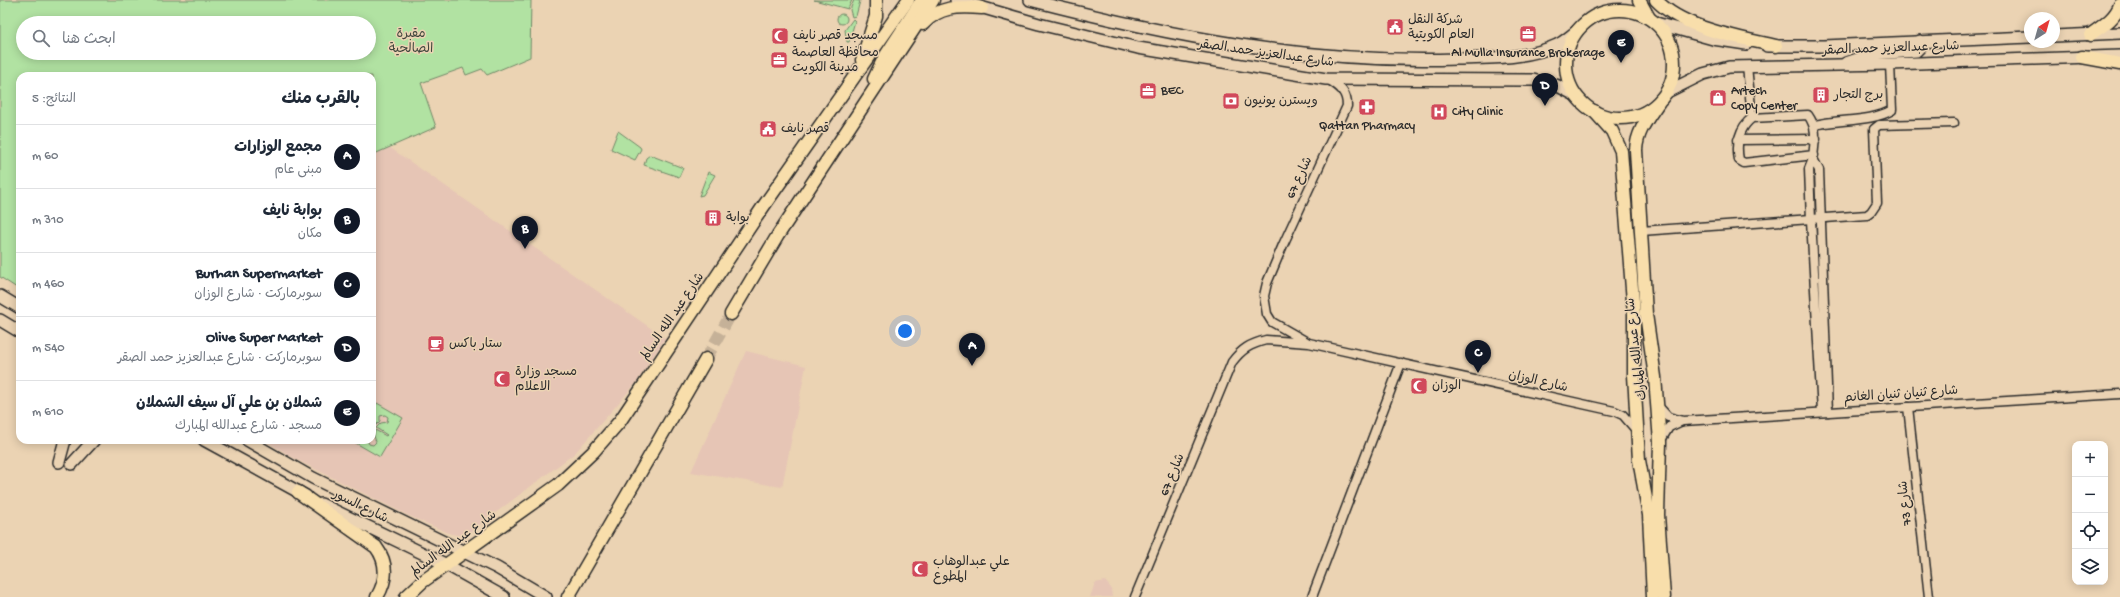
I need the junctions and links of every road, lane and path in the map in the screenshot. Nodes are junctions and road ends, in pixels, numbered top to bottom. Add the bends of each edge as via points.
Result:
1 (876, 0) edge
2 (908, 0) edge
3 (922, 0) edge
4 (933, 0) edge
5 (956, 0) edge
6 (1030, 0) edge
7 (1607, 0) edge
8 (1639, 0) edge
9 (1656, 0) edge
10 (2120, 5) edge
11 (982, 8) junction
12 (1595, 15) junction
13 (1653, 20) junction
14 (1577, 31) junction
15 (2120, 34) edge
16 (2090, 35) junction
17 (2060, 36) edge
18 (2024, 37) edge
19 (1920, 41) junction
20 (1776, 46) junction
21 (896, 56) junction
22 (2120, 56) edge
23 (2082, 57) junction
24 (1890, 64) junction
25 (2120, 64) edge
26 (1747, 66) junction
27 (1842, 66) junction
28 (858, 74) junction
29 (1326, 79) junction
30 (1667, 92) junction
31 (1575, 94) junction
32 (867, 101) junction
33 (1658, 103) junction
34 (1594, 111) junction
35 (1752, 118) junction
36 (1954, 123) dead end
37 (1815, 125) junction
38 (1816, 139) junction
39 (1738, 140) junction
40 (1814, 157) junction
41 (1820, 219) junction
42 (1811, 220) junction
43 (1640, 231) junction
44 (0, 296) edge
45 (1264, 296) joint
46 (16, 306) edge
47 (731, 314) tunnel mouth
48 (0, 320) edge
49 (16, 330) edge
50 (1309, 343) junction
51 (706, 358) tunnel mouth
52 (1232, 362) joint
53 (1653, 362) junction
54 (1401, 363) junction
55 (1634, 363) junction
56 (2120, 394) edge
57 (1658, 406) junction
58 (1908, 407) junction
59 (1825, 412) junction
60 (1683, 421) junction
61 (1637, 431) junction
62 (1660, 442) junction
63 (64, 444) edge
64 (90, 444) edge
65 (211, 444) edge
66 (254, 444) edge
67 (59, 462) dead end
68 (72, 464) dead end
69 (1661, 466) junction
70 (1640, 468) junction
71 (298, 492) junction
72 (466, 552) junction
73 (447, 565) junction
74 (377, 597) edge
75 (406, 597) edge
76 (504, 597) edge
77 (546, 597) edge
78 (568, 597) edge
79 (1135, 597) edge
80 (1312, 597) edge
81 (1653, 597) edge
82 (1664, 597) edge
83 (1929, 597) edge

1 - 28 main road via 878,8
2 - 28 main road, شارع عبد الله السالم
3 - 32 main road via 879,68
4 - 21 main road
5 - 11 main road, شارع عبدالعزيز حمد الصقر
6 - 14 main road, شارع عبدالعزيز حمد الصقر via 1138,26 1229,44 1338,57 1431,60 1521,55 1545,50
7 - 12 main road
8 - 13 main road
9 - 20 main road via 1675,15 1696,24
10 - 16 main road via 2109,21
11 - 21 main road via 951,7 936,13
11 - 29 main road, شارع عبدالعزيز حمد الصقر via 1138,48
12 - 13 main road via 1611,10 1626,10
12 - 14 main road
13 - 20 main road, شارع عبدالعزيز حمد الصقر via 1713,39
13 - 30 main road via 1670,41 1674,56 1673,77
14 - 31 main road via 1567,51 1566,66 1568,79
15 - 16 main road
16 - 17 main road
18 - 19 main road, شارع عبدالعزيز حمد الصقر
19 - 20 main road, شارع عبدالعزيز حمد الصقر
19 - 27 main road via 1920,47 1916,51 1872,54 1856,58
21 - 32 main road
22 - 23 main road, شارع عبدالعزيز حمد الصقر
23 - 24 main road, شارع عبدالعزيز حمد الصقر
23 - 25 main road
24 - 27 main road, شارع عبدالعزيز حمد الصقر
24 - 37 street via 1892,110 1880,117
26 - 27 main road, شارع عبدالعزيز حمد الصقر
26 - 30 main road, شارع عبدالعزيز حمد الصقر via 1729,67 1703,74
26 - 35 street
28 - 72 main road, شارع عبد الله السالم via 763,207 620,421 593,452 558,485
29 - 31 main road, شارع عبدالعزيز حمد الصقر via 1533,80 1556,85
29 - 45 street, شارع 67 via 1343,90 1347,97 1347,106 1283,245
30 - 33 main road
31 - 34 main road
32 - 47 main road via 778,236
33 - 34 main road via 1644,113 1624,118 1608,117
33 - 43 main road, شارع عبدالله المبارك via 1642,127 1637,143
34 - 55 main road, شارع عبدالله المبارك via 1612,130 1621,151 1634,314
35 - 37 street via 1808,115
35 - 39 street via 1745,124
36 - 41 street via 1879,126 1874,129 1877,197 1875,208 1862,217
37 - 38 street
38 - 39 street
38 - 40 street
39 - 40 street via 1739,160 1742,162
40 - 41 street via 1819,170
40 - 42 street via 1809,169
41 - 42 street
41 - 59 street
42 - 43 street
42 - 59 street
43 - 53 main road, شارع عبدالله المبارك via 1646,314
44 - 46 main road
45 - 50 street, شارع الوزان via 1266,314 1272,322
48 - 49 main road
50 - 52 street, شارع الوزان via 1266,340 1242,350
50 - 54 street, شارع الوزان
51 - 78 main road
52 - 79 street, شارع 67
53 - 55 main road via 1643,357
53 - 57 main road, شارع عبدالله المبارك
54 - 61 street, شارع الوزان via 1614,411 1623,415
54 - 80 street
55 - 61 main road, شارع عبدالله المبارك
56 - 58 street, شارع ثنيان ثنيان الغانم
57 - 60 street via 1668,417
57 - 62 main road, شارع عبدالله المبارك
58 - 59 street, شارع ثنيان ثنيان الغانم
58 - 83 street, شارع 73
59 - 60 street, شارع ثنيان ثنيان الغانم
60 - 62 street via 1669,427
61 - 70 main road, شارع عبدالله المبارك
62 - 69 main road, شارع عبدالله المبارك
63 - 67 main road
64 - 68 main road
65 - 71 main road, شارع السور
66 - 72 main road, شارع السور via 313,478
69 - 70 main road via 1656,472 1649,473
69 - 82 main road, شارع عبدالله المبارك via 1658,515
70 - 81 main road, شارع عبدالله المبارك via 1649,515
71 - 73 main road, شارع السور
71 - 74 main road via 376,547 385,572
72 - 73 main road, شارع عبد الله السالم
72 - 77 main road, شارع السور
73 - 75 main road, شارع عبد الله السالم
73 - 76 main road, شارع السور

